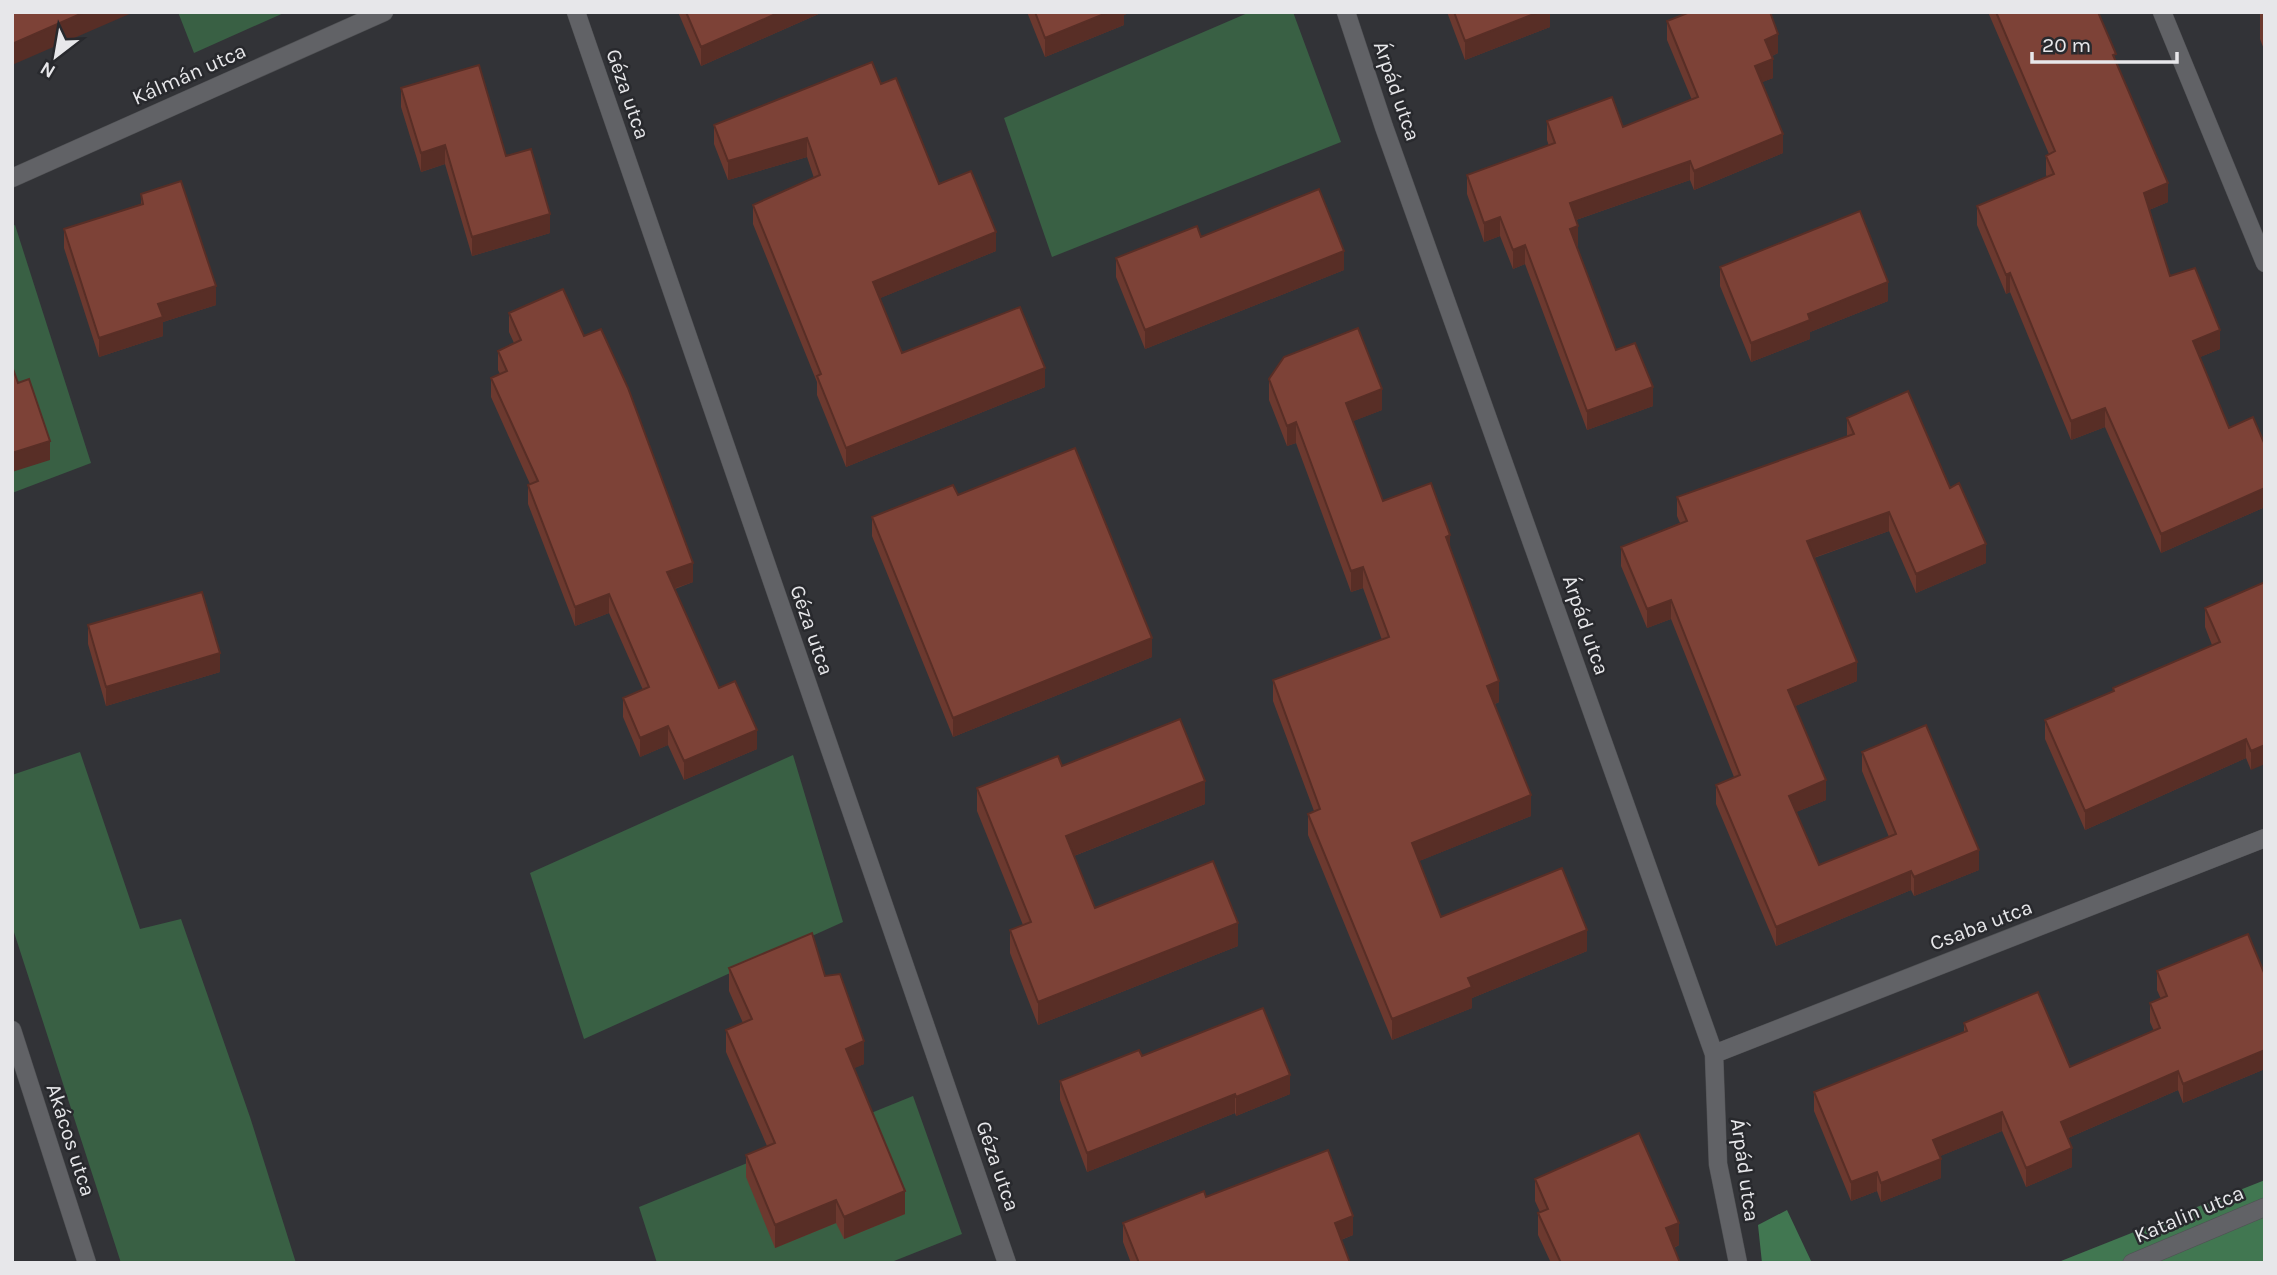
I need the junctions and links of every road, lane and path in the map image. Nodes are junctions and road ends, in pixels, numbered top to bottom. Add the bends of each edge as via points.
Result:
1 (384, 12) edge
2 (576, 12) edge
3 (1346, 12) edge
4 (2162, 12) edge
5 (12, 178) edge
6 (2265, 263) edge
7 (2265, 838) edge
8 (12, 1030) edge
9 (1714, 1054) junction
10 (2265, 1207) edge
11 (87, 1263) edge
12 (1007, 1263) edge
13 (1738, 1263) edge
14 (2132, 1263) edge

1 - 5 street, Kálmán utca
2 - 12 street, Géza utca
3 - 9 street, Árpád utca
4 - 6 street
7 - 9 street, Csaba utca
8 - 11 street, Akácos utca
9 - 13 street, Árpád utca via 1717,1164
10 - 14 street, Katalin utca

